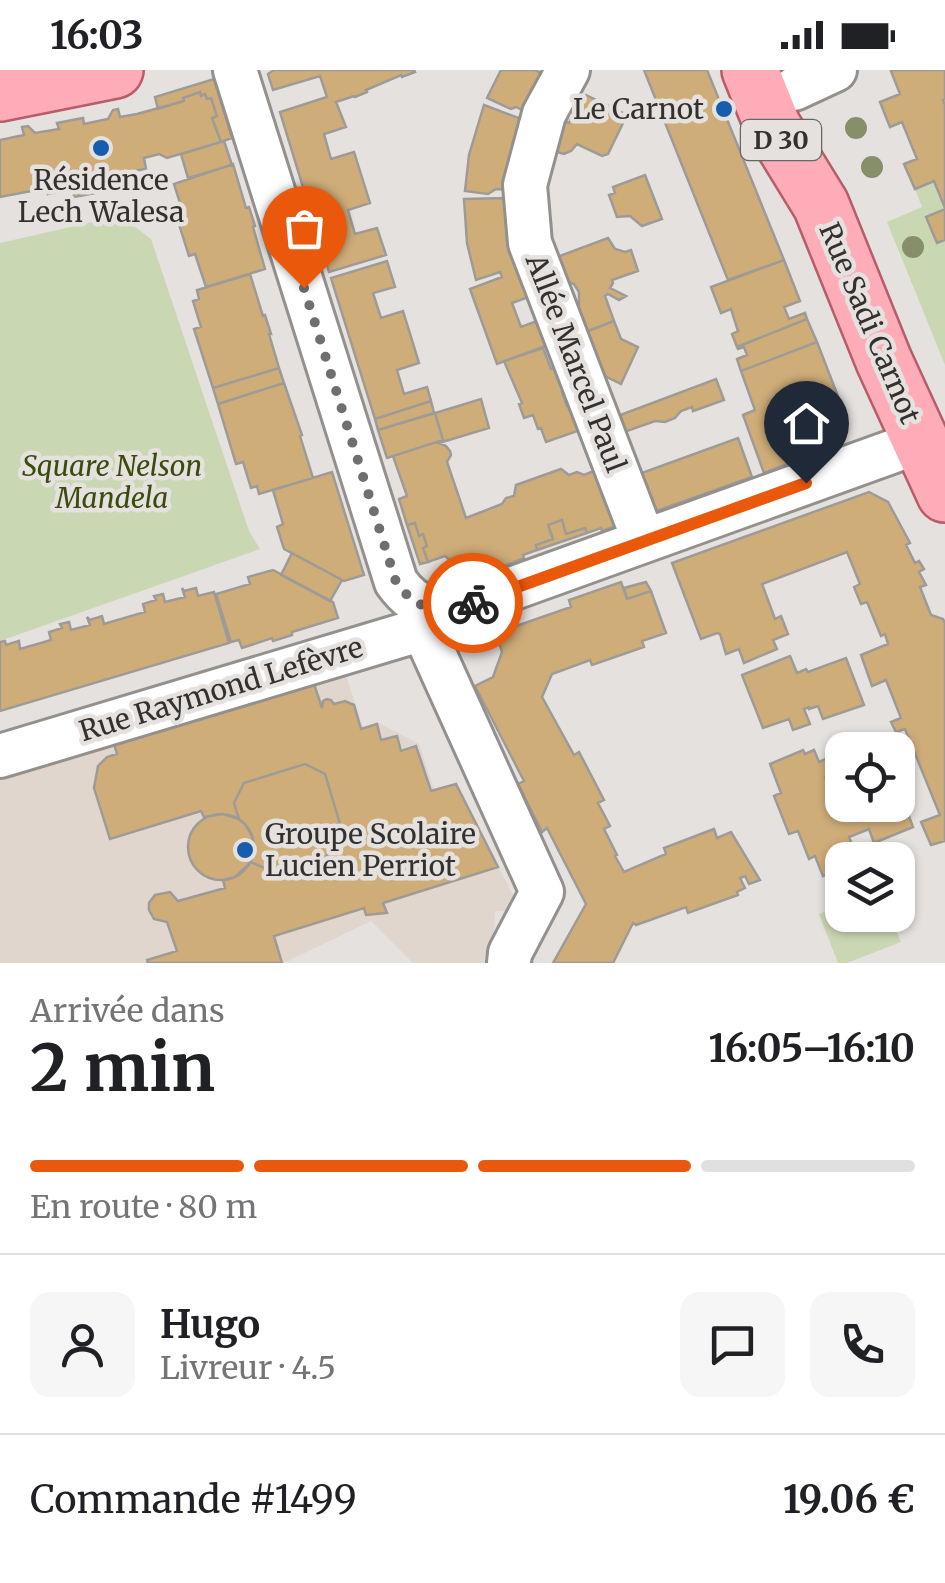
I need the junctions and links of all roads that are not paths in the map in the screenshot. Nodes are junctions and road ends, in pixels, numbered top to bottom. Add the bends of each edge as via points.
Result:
1 (115, 70) edge
2 (235, 70) edge
3 (568, 70) edge
4 (791, 75) edge
5 (0, 92) edge
6 (920, 442) junction
7 (945, 494) edge
8 (644, 541) junction
9 (419, 612) junction
10 (0, 756) edge
11 (509, 963) edge

1 - 5 main road
2 - 9 street via 396,582
3 - 8 street, Allée Marcel Paul via 544,114 525,184 530,242
4 - 6 main road, Rue Sadi Carnot / D 30 via 773,126 821,205
6 - 7 main road, Rue Sadi Carnot / D 30
6 - 8 street, Rue Raymond Lefèvre
8 - 9 street, Rue Raymond Lefèvre via 474,602
9 - 10 street, Rue Raymond Lefèvre
9 - 11 street via 542,892

